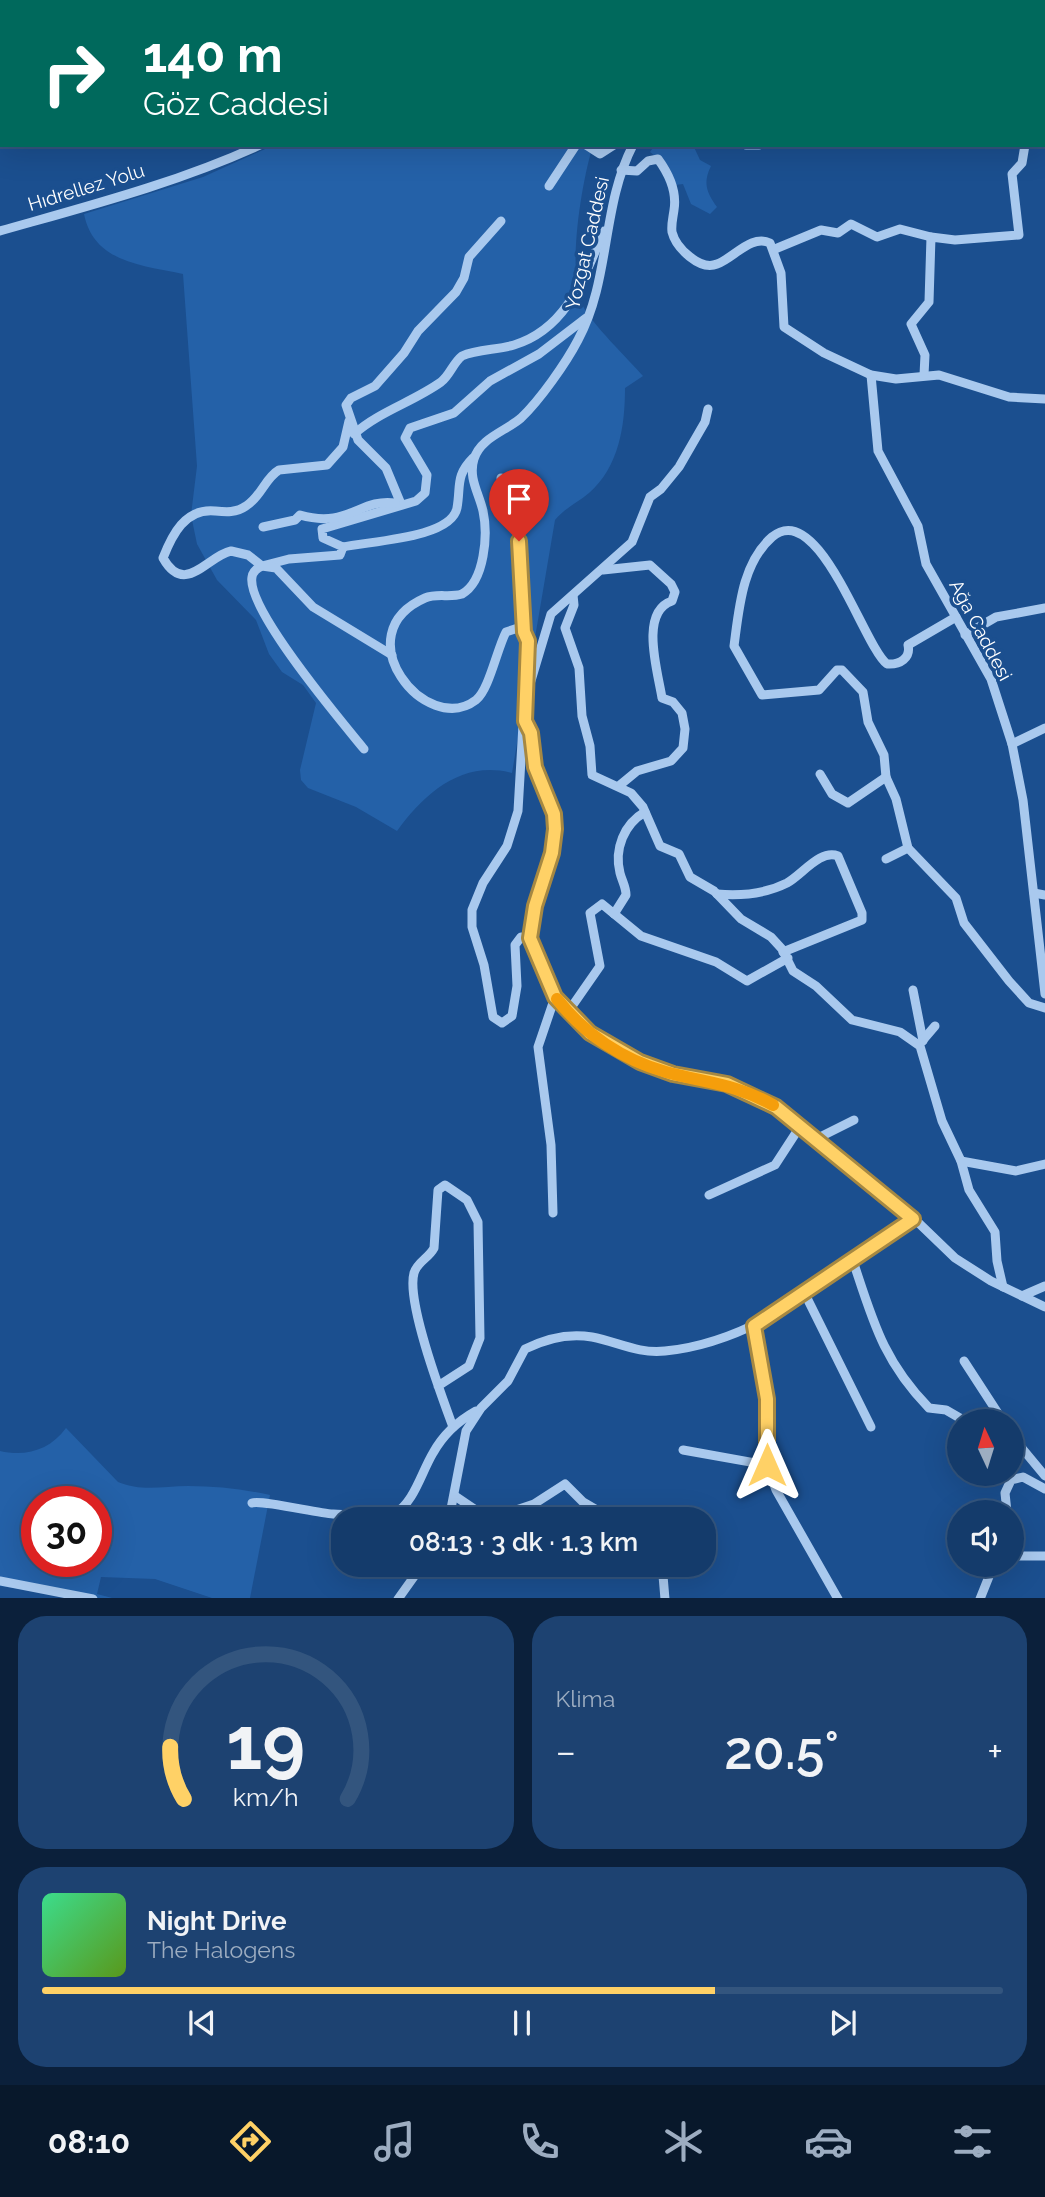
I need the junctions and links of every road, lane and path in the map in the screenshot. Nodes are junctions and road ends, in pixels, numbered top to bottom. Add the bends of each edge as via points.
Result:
1 (256, 147) edge
2 (575, 147) edge
3 (589, 147) edge
4 (611, 147) edge
5 (632, 147) edge
6 (1025, 147) edge
7 (621, 170) junction
8 (549, 186) dead end
9 (501, 222) dead end
10 (607, 223) junction
11 (0, 231) edge
12 (931, 237) junction
13 (775, 249) junction
14 (589, 316) junction
15 (871, 375) junction
16 (924, 375) junction
17 (1045, 398) edge
18 (708, 409) dead end
19 (349, 421) junction
20 (354, 434) junction
21 (475, 456) junction
22 (501, 478) dead end
23 (401, 504) junction
24 (263, 527) dead end
25 (343, 547) junction
26 (262, 566) junction
27 (602, 570) junction
28 (573, 595) junction
29 (1045, 608) edge
30 (956, 617) junction
31 (524, 632) junction
32 (965, 635) junction
33 (392, 655) junction
34 (526, 699) junction
35 (525, 721) junction
36 (1045, 728) edge
37 (1012, 744) junction
38 (364, 749) dead end
39 (820, 774) dead end
40 (886, 777) junction
41 (620, 785) junction
42 (645, 812) junction
43 (908, 848) junction
44 (886, 859) dead end
45 (1034, 893) junction
46 (717, 894) junction
47 (1045, 895) edge
48 (614, 914) junction
49 (532, 940) junction
50 (785, 955) junction
51 (913, 990) dead end
52 (1045, 994) edge
53 (555, 997) junction
54 (1045, 1008) edge
55 (568, 1012) junction
56 (935, 1026) dead end
57 (922, 1043) junction
58 (855, 1120) dead end
59 (801, 1125) junction
60 (818, 1138) junction
61 (961, 1161) junction
62 (1045, 1164) edge
63 (709, 1195) dead end
64 (553, 1213) dead end
65 (913, 1219) junction
66 (853, 1261) junction
67 (1045, 1286) edge
68 (1003, 1287) junction
69 (805, 1294) junction
70 (1022, 1296) junction
71 (1045, 1307) edge
72 (754, 1326) junction
73 (964, 1361) dead end
74 (438, 1386) junction
75 (481, 1408) junction
76 (995, 1409) edge
77 (947, 1411) edge
78 (453, 1427) junction
79 (871, 1427) dead end
80 (683, 1450) dead end
81 (1024, 1451) edge
82 (767, 1465) junction
83 (1045, 1476) edge
84 (1045, 1489) edge
85 (455, 1496) junction
86 (1006, 1500) edge
87 (252, 1503) dead end
88 (452, 1507) edge
89 (471, 1507) edge
90 (525, 1507) edge
91 (592, 1507) edge
92 (1024, 1556) edge
93 (1045, 1556) edge
94 (413, 1577) edge
95 (663, 1577) edge
96 (989, 1577) edge
97 (0, 1581) edge
98 (93, 1598) edge
99 (398, 1598) edge
100 (665, 1598) edge
101 (838, 1598) edge
102 (980, 1598) edge

1 - 11 street, Hıdrellez Yolu via 143,189
2 - 8 street
3 - 4 street via 600,154
5 - 7 street, Yozgat Caddesi
6 - 12 street via 1022,163 1012,174 1019,235 955,240
7 - 10 street, Yozgat Caddesi
7 - 13 street via 636,171 658,159 673,187 674,236 682,249 702,263 715,265 760,240
9 - 19 street via 469,257 460,288 418,331 375,386 349,400
10 - 14 street, Yozgat Caddesi
10 - 20 street via 573,298 552,324 516,345 465,354 444,380 373,417
12 - 13 street via 900,229 877,237 851,224 838,233 821,230
12 - 16 street via 929,302 911,324 925,355
13 - 15 street via 782,273 786,330
14 - 21 street, Yozgat Caddesi via 571,353 522,417 482,444
14 - 23 street via 539,354 490,381 454,413 407,430 406,441 427,475 428,487 419,500
15 - 16 street via 896,379
15 - 30 street, Ağa Caddesi via 878,451 918,526 926,564
16 - 17 street via 946,376 1009,397
18 - 27 street via 679,467 650,498 632,542
19 - 20 street
19 - 26 street via 343,447 330,463 279,471 245,507 192,516 174,532 163,558 172,569 188,575 231,551 248,555
20 - 23 street via 366,452 386,468
21 - 25 street, Yozgat Caddesi via 459,478 457,507 447,523 415,535
21 - 33 street via 472,476 484,518 478,577 462,594 428,597 408,609 393,632
22 - 31 street via 517,518
23 - 24 street via 383,502 340,519 300,515
23 - 25 street via 322,529 323,538
25 - 26 street, Yozgat Caddesi via 342,554 333,558 299,557
26 - 33 street via 276,568 313,607
26 - 38 street via 251,582 270,624 307,680
27 - 28 street
27 - 41 street via 650,565 675,592 654,617 655,660 662,698 682,713 685,744 675,759 637,771
28 - 34 street via 548,619
28 - 41 street via 565,628 579,668 591,772
29 - 32 street via 996,617
30 - 32 street, Ağa Caddesi
30 - 40 street via 908,645 906,657 890,664 883,660 848,592 801,534 788,530 776,534 760,549 749,569 734,646 762,695 819,690 842,670 863,692 868,722 886,760
31 - 33 street via 515,628 506,632 482,693 462,706 441,705 415,694 401,679
31 - 34 street via 528,641
32 - 37 street, Ağa Caddesi via 991,679
34 - 35 street
35 - 49 street via 555,829 535,906
35 - 49 street via 513,832 478,894 471,916 492,1014 499,1022 511,1019 515,1005 515,943 521,937
36 - 37 street
37 - 45 street, Ağa Caddesi
39 - 40 street via 832,794 848,803
40 - 43 street
41 - 42 street
42 - 46 street via 660,846 679,854 690,877
42 - 48 street via 630,824 622,841 618,861 626,895
43 - 44 street
43 - 54 street via 956,898 964,923 1009,981 1029,1003
45 - 47 street
45 - 52 street, Ağa Caddesi
46 - 50 street
46 - 50 street via 771,889 789,882 824,855 838,856 862,920
48 - 50 street via 642,936 716,962 747,981
48 - 55 street via 602,904 590,913 600,966
49 - 53 street
50 - 57 street via 793,971 852,1020 900,1032
51 - 57 street
53 - 55 street
53 - 64 street via 538,1046 551,1145
55 - 59 street via 598,1039 640,1062 739,1088
56 - 57 street
57 - 61 street via 942,1121
58 - 60 street
59 - 60 street
59 - 63 street via 775,1165
60 - 65 street
61 - 62 street via 1016,1171
61 - 68 street via 969,1190 995,1232
65 - 66 street
65 - 68 street via 955,1258
66 - 69 street
66 - 77 street via 892,1364 929,1408
67 - 70 street
68 - 70 street
69 - 72 street
69 - 79 street
70 - 71 street
72 - 75 street via 714,1343 656,1352 584,1336 548,1340 524,1349 508,1381
72 - 82 street via 767,1399
73 - 76 street
74 - 74 street via 413,1278 434,1248 438,1190 445,1185 467,1200 478,1222 480,1338 469,1366
74 - 78 street
75 - 78 street
75 - 85 street via 466,1431
78 - 87 street via 434,1451 406,1503 394,1514 335,1515
80 - 82 street
81 - 83 street
82 - 101 street via 776,1490
84 - 86 street via 1023,1477 1011,1479
85 - 88 street
85 - 89 street
90 - 91 street via 565,1484
92 - 93 street
94 - 99 street
95 - 100 street
96 - 102 street
97 - 98 street

